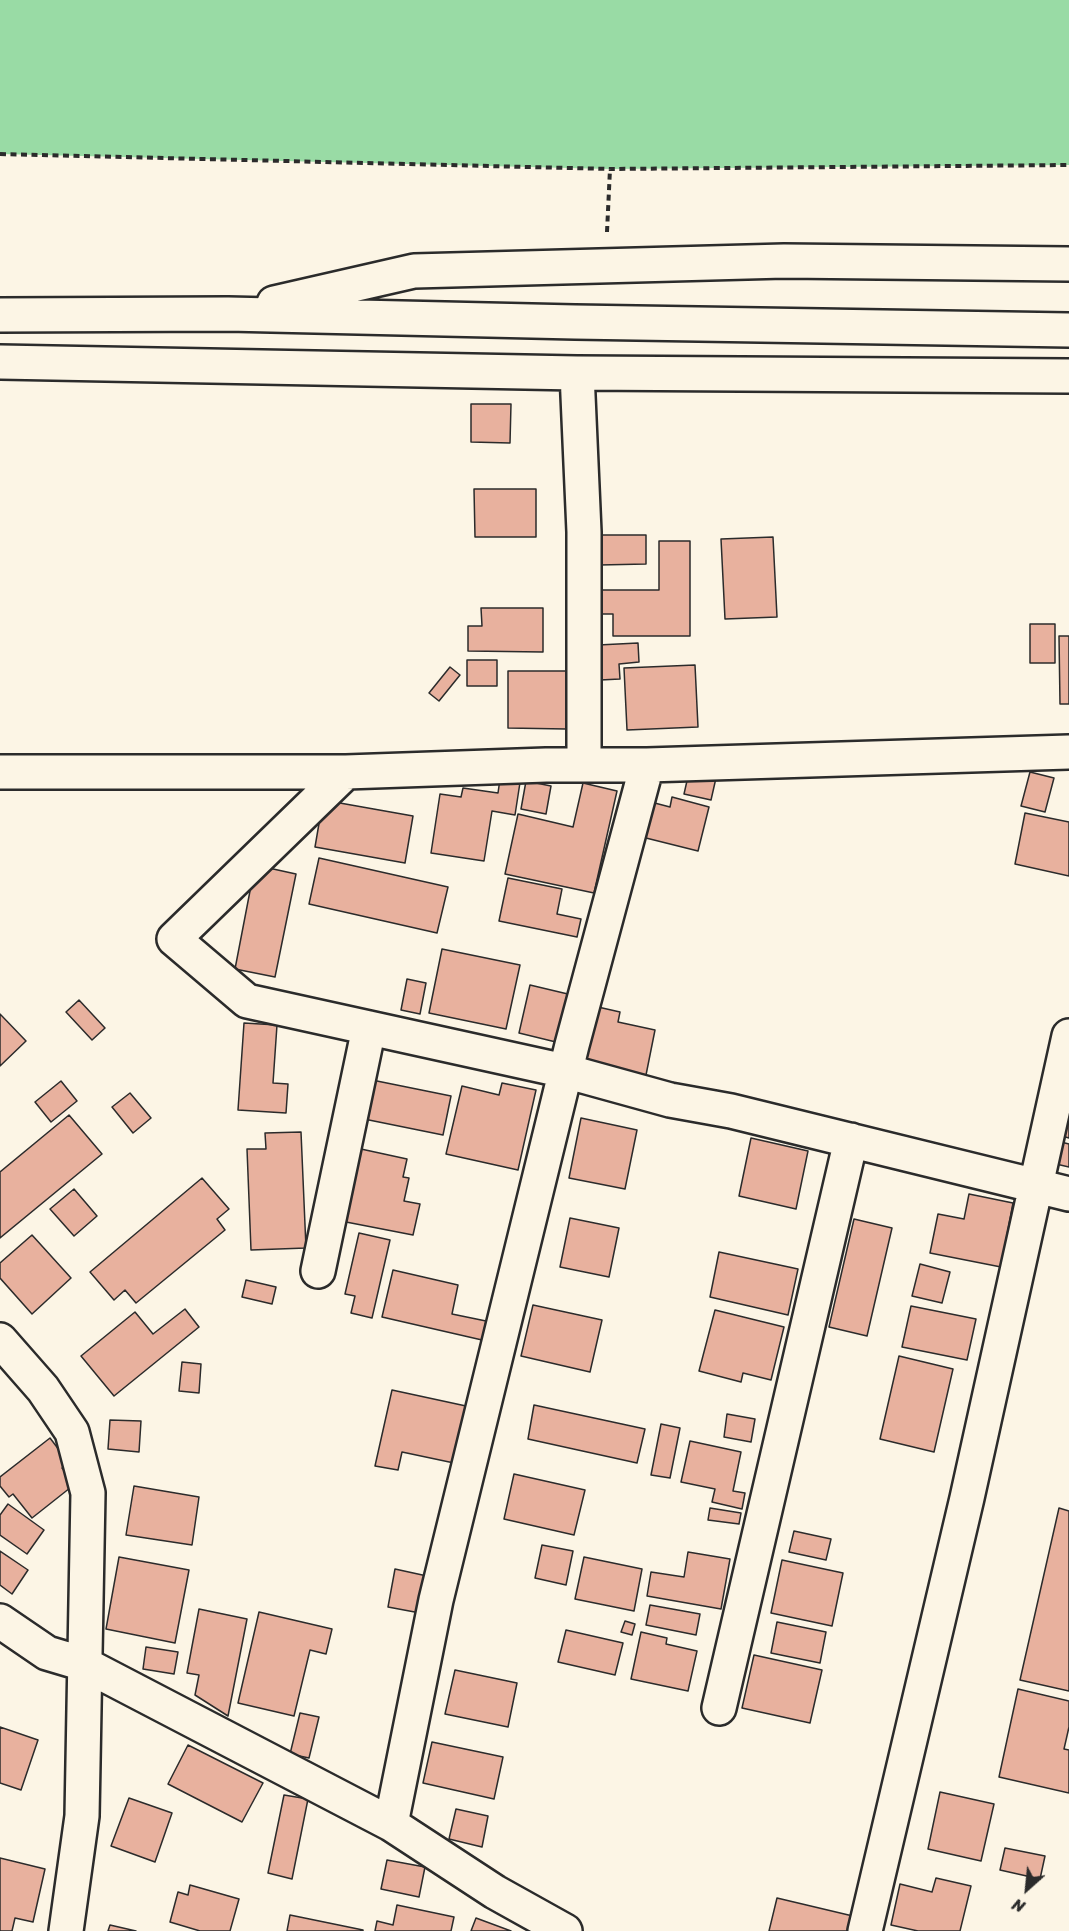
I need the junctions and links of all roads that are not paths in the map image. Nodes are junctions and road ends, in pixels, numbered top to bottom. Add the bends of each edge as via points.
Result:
1 (1069, 264) edge
2 (228, 314) junction
3 (0, 315) edge
4 (1069, 330) edge
5 (0, 362) edge
6 (577, 373) junction
7 (1069, 376) edge
8 (1069, 752) edge
9 (584, 765) junction
10 (647, 765) junction
11 (0, 772) edge
12 (346, 772) junction
13 (369, 1028) junction
14 (1069, 1036) edge
15 (565, 1071) junction
16 (851, 1140) junction
17 (1035, 1187) junction
18 (1069, 1194) edge
19 (318, 1271) dead end
20 (0, 1340) edge
21 (0, 1622) edge
22 (84, 1664) junction
23 (719, 1707) dead end
24 (391, 1824) junction
25 (66, 1931) edge
26 (565, 1931) edge
27 (865, 1931) edge

1 - 2 street via 784,261 414,271
2 - 3 street
2 - 4 street
5 - 6 street
6 - 7 street
6 - 9 street via 584,532
8 - 10 street
9 - 10 street
9 - 12 street
10 - 15 street
11 - 12 street
12 - 13 street via 174,939 247,1000
13 - 15 street
13 - 19 street
14 - 17 street
15 - 16 street via 670,1100
15 - 24 street via 436,1600
16 - 17 street
16 - 23 street
17 - 18 street
17 - 27 street via 968,1497
20 - 22 street via 72,1432 88,1493
21 - 22 street via 47,1653
22 - 24 street
22 - 25 street via 82,1816
24 - 26 street via 495,1892

